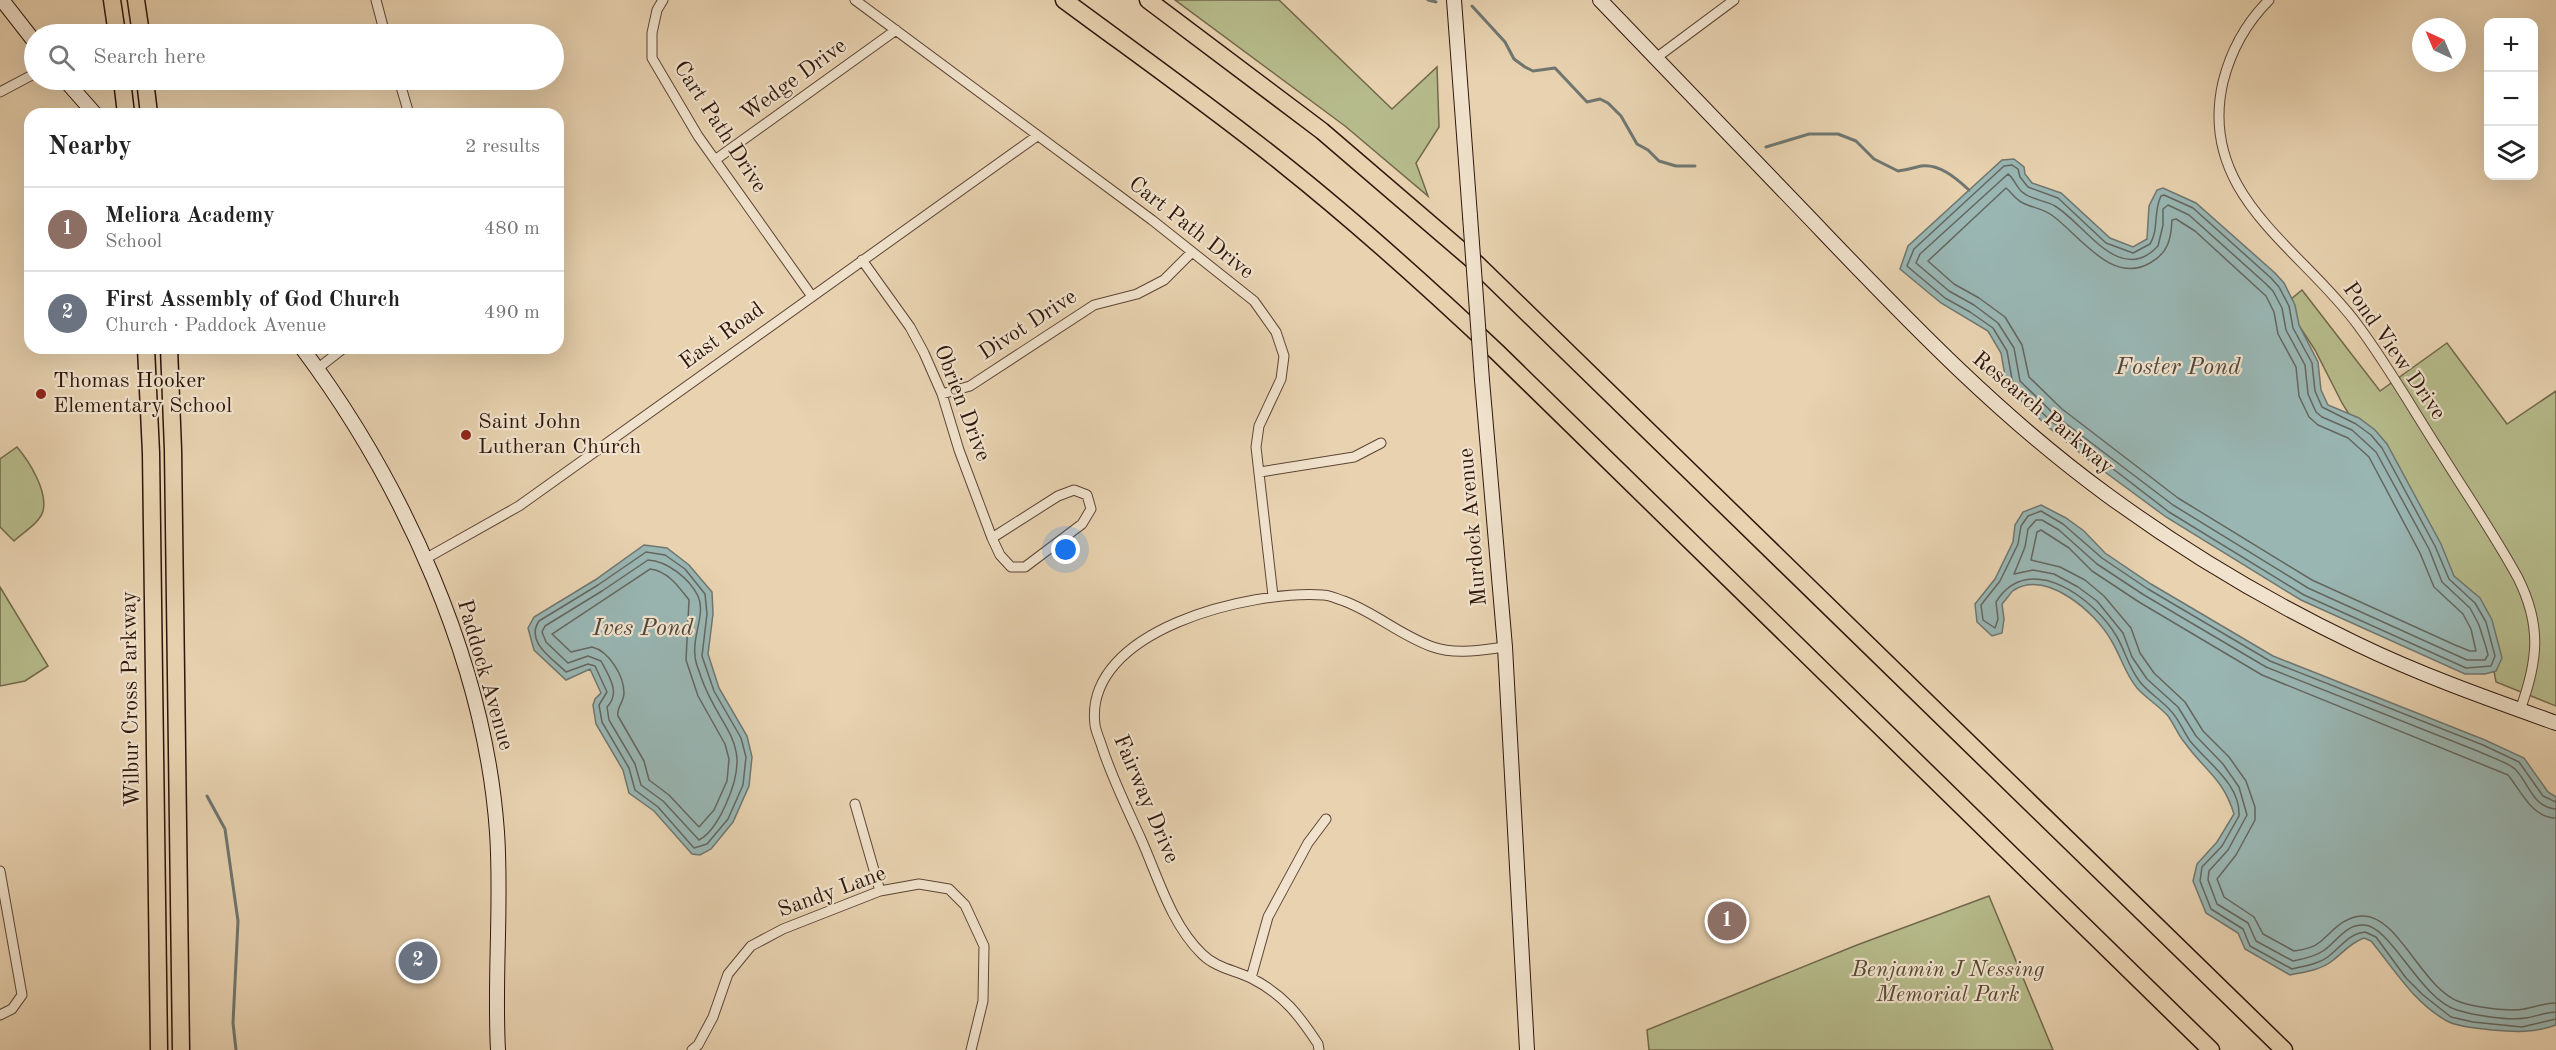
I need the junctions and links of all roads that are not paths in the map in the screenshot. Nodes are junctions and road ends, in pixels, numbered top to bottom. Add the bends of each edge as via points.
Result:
1 (2, 0) edge
2 (112, 0) edge
3 (136, 0) edge
4 (376, 0) edge
5 (663, 0) edge
6 (855, 0) edge
7 (1064, 0) edge
8 (1148, 0) edge
9 (1454, 0) edge
10 (1600, 0) edge
11 (1734, 0) edge
12 (2269, 0) edge
13 (116, 24) edge
14 (140, 24) edge
15 (383, 24) edge
16 (24, 28) edge
17 (896, 30) junction
18 (1656, 58) junction
19 (24, 79) edge
20 (74, 90) edge
21 (123, 90) edge
22 (146, 90) edge
23 (402, 90) edge
24 (0, 92) edge
25 (90, 108) edge
26 (125, 108) edge
27 (147, 108) edge
28 (407, 108) edge
29 (1036, 136) junction
30 (715, 160) junction
31 (1192, 252) junction
32 (862, 260) junction
33 (811, 296) junction
34 (146, 354) edge
35 (169, 354) edge
36 (307, 354) edge
37 (336, 354) edge
38 (317, 369) junction
39 (942, 394) junction
40 (1380, 443) dead end
41 (1260, 472) junction
42 (992, 538) junction
43 (425, 560) junction
44 (1273, 596) junction
45 (1505, 647) junction
46 (2520, 710) junction
47 (2556, 723) edge
48 (855, 804) dead end
49 (1326, 819) dead end
50 (0, 871) edge
51 (880, 891) junction
52 (1251, 978) junction
53 (0, 1015) edge
54 (159, 1050) edge
55 (181, 1050) edge
56 (498, 1050) edge
57 (692, 1050) edge
58 (971, 1050) edge
59 (1319, 1050) edge
60 (1527, 1050) edge
61 (2211, 1050) edge
62 (2284, 1050) edge

1 - 16 main road
2 - 13 highway
3 - 14 highway
4 - 15 street
5 - 30 street, Cart Path Drive via 652,33 652,57
6 - 17 street, Cart Path Drive
7 - 61 highway via 1262,147 1425,284
8 - 62 highway via 1331,138 1477,264
9 - 45 main road, Murdock Avenue, bridge
10 - 18 main road, Research Parkway
11 - 18 street
12 - 46 street, Pond View Drive via 2239,37 2227,65 2220,95 2219,134 2228,168 2251,208 2357,324 2514,570 2530,607 2536,650
17 - 29 street, Cart Path Drive
17 - 30 street, Wedge Drive
18 - 46 main road, Research Parkway via 1959,370 2096,487 2177,543 2290,610 2380,654
19 - 24 street
20 - 25 main road
21 - 26 highway
22 - 27 highway
23 - 28 street
29 - 31 street, Cart Path Drive
29 - 32 street, East Road
30 - 33 street, Cart Path Drive
31 - 39 street, Divot Drive via 1164,280 1137,294 1094,305 970,386
31 - 41 street, Cart Path Drive via 1254,301 1276,332 1284,356 1281,379 1259,426 1256,447
32 - 33 street, East Road
32 - 39 street, Obrien Drive via 910,327
33 - 43 street, East Road via 519,506
34 - 54 highway, Wilbur Cross Parkway
35 - 55 highway, Wilbur Cross Parkway
36 - 38 main road, Paddock Avenue
37 - 38 street
38 - 43 main road, Paddock Avenue via 362,439
39 - 42 street, Obrien Drive
40 - 41 street via 1354,457
41 - 44 street, Cart Path Drive
42 - 42 street, Obrien Drive via 1011,567 1025,567 1082,524 1091,509 1088,495 1074,490 1058,496
43 - 56 main road, Paddock Avenue via 464,662 492,787 500,878
44 - 45 street, Fairway Drive via 1325,594 1366,609 1434,647 1463,652
44 - 52 street, Fairway Drive via 1212,608 1158,631 1129,651 1108,673 1098,698 1095,725 1107,763 1179,924 1203,955 1224,969
45 - 60 main road, Murdock Avenue
46 - 47 main road, Research Parkway
48 - 51 street
49 - 52 street via 1308,843 1268,917
50 - 53 street via 22,995 12,1009
51 - 57 street, Sandy Lane via 783,929 751,946 728,974 713,1017
51 - 58 street, Sandy Lane via 920,884 949,889 965,905 984,946 983,1001
52 - 59 street, Fairway Drive via 1296,1010

